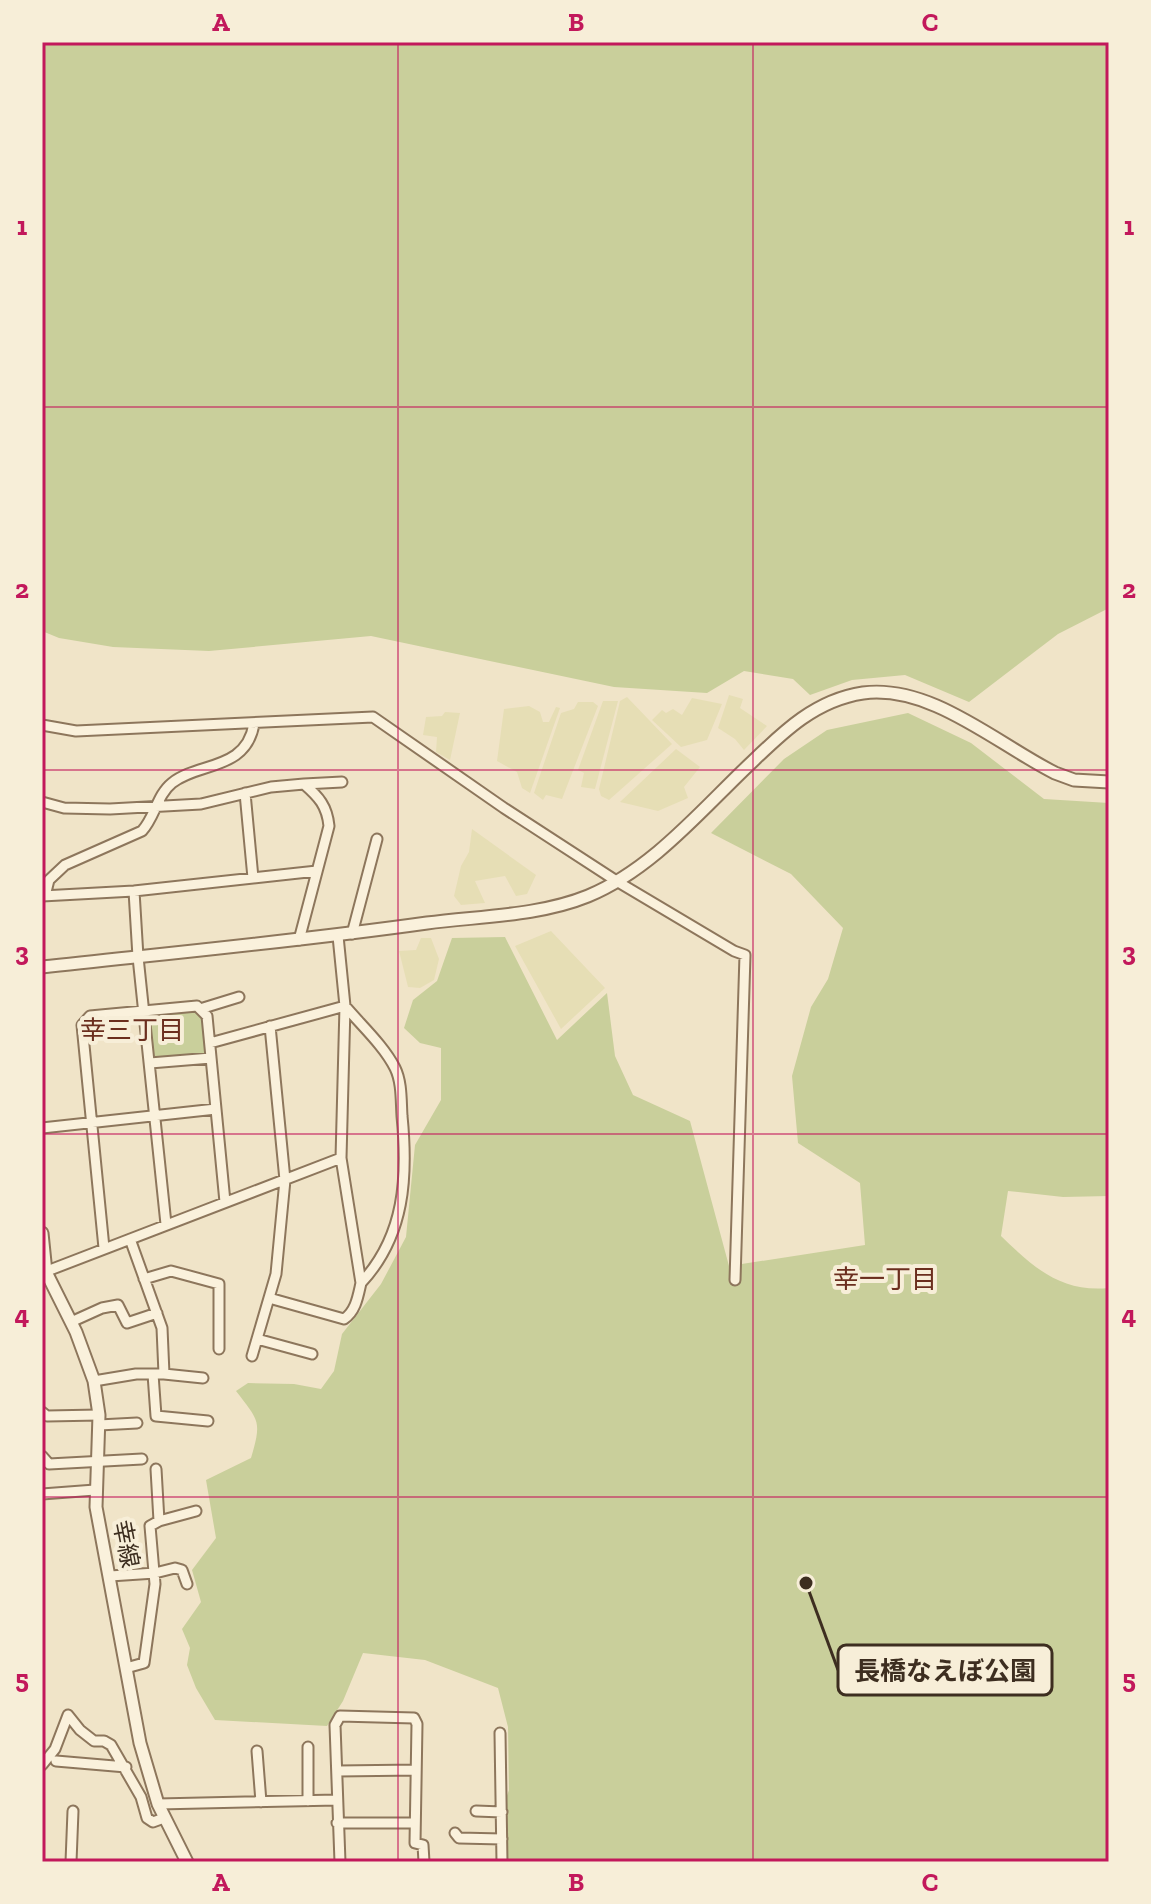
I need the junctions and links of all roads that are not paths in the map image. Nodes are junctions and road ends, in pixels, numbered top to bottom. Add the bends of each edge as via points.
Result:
1 (254, 724) junction
2 (42, 725) edge
3 (342, 782) dead end
4 (1109, 782) edge
5 (304, 784) junction
6 (245, 793) junction
7 (42, 802) edge
8 (157, 806) junction
9 (377, 839) dead end
10 (317, 871) junction
11 (253, 878) junction
12 (618, 882) junction
13 (134, 891) junction
14 (43, 896) edge
15 (352, 934) junction
16 (338, 936) junction
17 (299, 940) junction
18 (138, 957) junction
19 (42, 967) edge
20 (239, 997) dead end
21 (345, 1006) junction
22 (200, 1009) junction
23 (144, 1010) junction
24 (270, 1026) junction
25 (210, 1043) junction
26 (211, 1058) junction
27 (150, 1063) junction
28 (216, 1109) junction
29 (155, 1116) junction
30 (91, 1123) junction
31 (42, 1128) edge
32 (341, 1158) junction
33 (285, 1180) junction
34 (225, 1202) junction
35 (166, 1224) junction
36 (42, 1233) edge
37 (130, 1239) junction
38 (104, 1248) junction
39 (44, 1273) edge
40 (144, 1279) junction
41 (735, 1280) dead end
42 (361, 1283) junction
43 (269, 1298) junction
44 (157, 1313) junction
45 (71, 1322) junction
46 (257, 1339) junction
47 (219, 1349) dead end
48 (312, 1354) dead end
49 (252, 1356) dead end
50 (159, 1374) junction
51 (203, 1378) dead end
52 (94, 1381) junction
53 (42, 1412) edge
54 (99, 1420) junction
55 (208, 1421) dead end
56 (137, 1423) dead end
57 (42, 1456) edge
58 (142, 1459) dead end
59 (96, 1463) junction
60 (156, 1469) dead end
61 (95, 1490) junction
62 (42, 1494) edge
63 (196, 1511) dead end
64 (159, 1521) junction
65 (155, 1573) junction
66 (110, 1576) junction
67 (187, 1584) dead end
68 (126, 1668) junction
69 (500, 1733) dead end
70 (308, 1747) dead end
71 (257, 1751) dead end
72 (56, 1761) dead end
73 (42, 1765) edge
74 (126, 1767) junction
75 (416, 1770) junction
76 (338, 1771) junction
77 (337, 1800) junction
78 (308, 1801) junction
79 (261, 1802) junction
80 (158, 1804) junction
81 (73, 1811) dead end
82 (476, 1811) dead end
83 (502, 1812) junction
84 (164, 1818) junction
85 (337, 1823) junction
86 (415, 1823) junction
87 (455, 1833) dead end
88 (502, 1839) junction
89 (71, 1862) edge
90 (187, 1862) edge
91 (338, 1862) edge
92 (424, 1862) edge
93 (502, 1862) edge

1 - 2 street via 76,731
1 - 8 street via 236,755 173,782
1 - 12 street via 373,717
3 - 5 street
4 - 12 street via 1055,773 923,700 886,692 848,696 808,713 783,733
5 - 6 street
5 - 10 street via 320,797 328,813
6 - 8 street via 201,804
6 - 11 street
7 - 8 street via 64,808
8 - 14 street via 142,831 56,871
9 - 15 street
10 - 11 street
10 - 17 street
11 - 13 street
12 - 15 street via 586,897 535,909
12 - 41 street via 745,955
13 - 14 street
13 - 18 street
15 - 16 street
16 - 17 street
16 - 21 street
17 - 18 street
18 - 19 street
18 - 23 street
20 - 22 street
21 - 24 street
21 - 32 street
21 - 42 street via 394,1065 405,1144 404,1189 393,1232
22 - 23 street
22 - 25 street via 207,1016
23 - 27 street
23 - 30 street via 90,1016 82,1025
24 - 25 street
24 - 33 street
25 - 26 street
26 - 27 street
26 - 28 street
27 - 29 street
28 - 29 street
28 - 34 street
29 - 30 street
29 - 35 street
30 - 31 street
30 - 38 street
32 - 33 street
32 - 42 street
33 - 34 street
33 - 43 street
34 - 35 street
35 - 37 street
36 - 39 street, 幸線
37 - 38 street
37 - 40 street
38 - 39 street
39 - 45 street, 幸線
40 - 44 street
40 - 47 street via 171,1271 219,1284
42 - 43 street via 357,1301 344,1319
43 - 46 street
44 - 45 street via 127,1323 118,1305
44 - 50 street via 162,1328
45 - 52 street, 幸線
46 - 48 street
46 - 49 street
50 - 51 street
50 - 52 street
50 - 55 street via 156,1416
52 - 54 street, 幸線
53 - 54 street
54 - 56 street
54 - 59 street, 幸線
57 - 59 street via 49,1464
58 - 59 street
59 - 61 street, 幸線
60 - 64 street
61 - 62 street
61 - 66 street, 幸線
63 - 64 street
64 - 65 street via 150,1526
65 - 66 street
65 - 67 street via 182,1570
65 - 68 street via 144,1663
66 - 68 street, 幸線
68 - 80 street, 幸線
69 - 83 street
70 - 78 street
71 - 79 street
72 - 74 street
73 - 74 street via 55,1749 68,1715 94,1741 111,1745
74 - 84 street via 147,1818
75 - 76 street
75 - 76 street via 414,1718 340,1716 335,1725
75 - 86 street
76 - 77 street
77 - 78 street
77 - 85 street
78 - 79 street
79 - 80 street
80 - 84 street, 幸線
81 - 89 street
82 - 83 street
83 - 88 street
84 - 90 street, 幸線
85 - 86 street
85 - 91 street
86 - 92 street via 415,1843 423,1845
87 - 88 street via 459,1838
88 - 93 street

